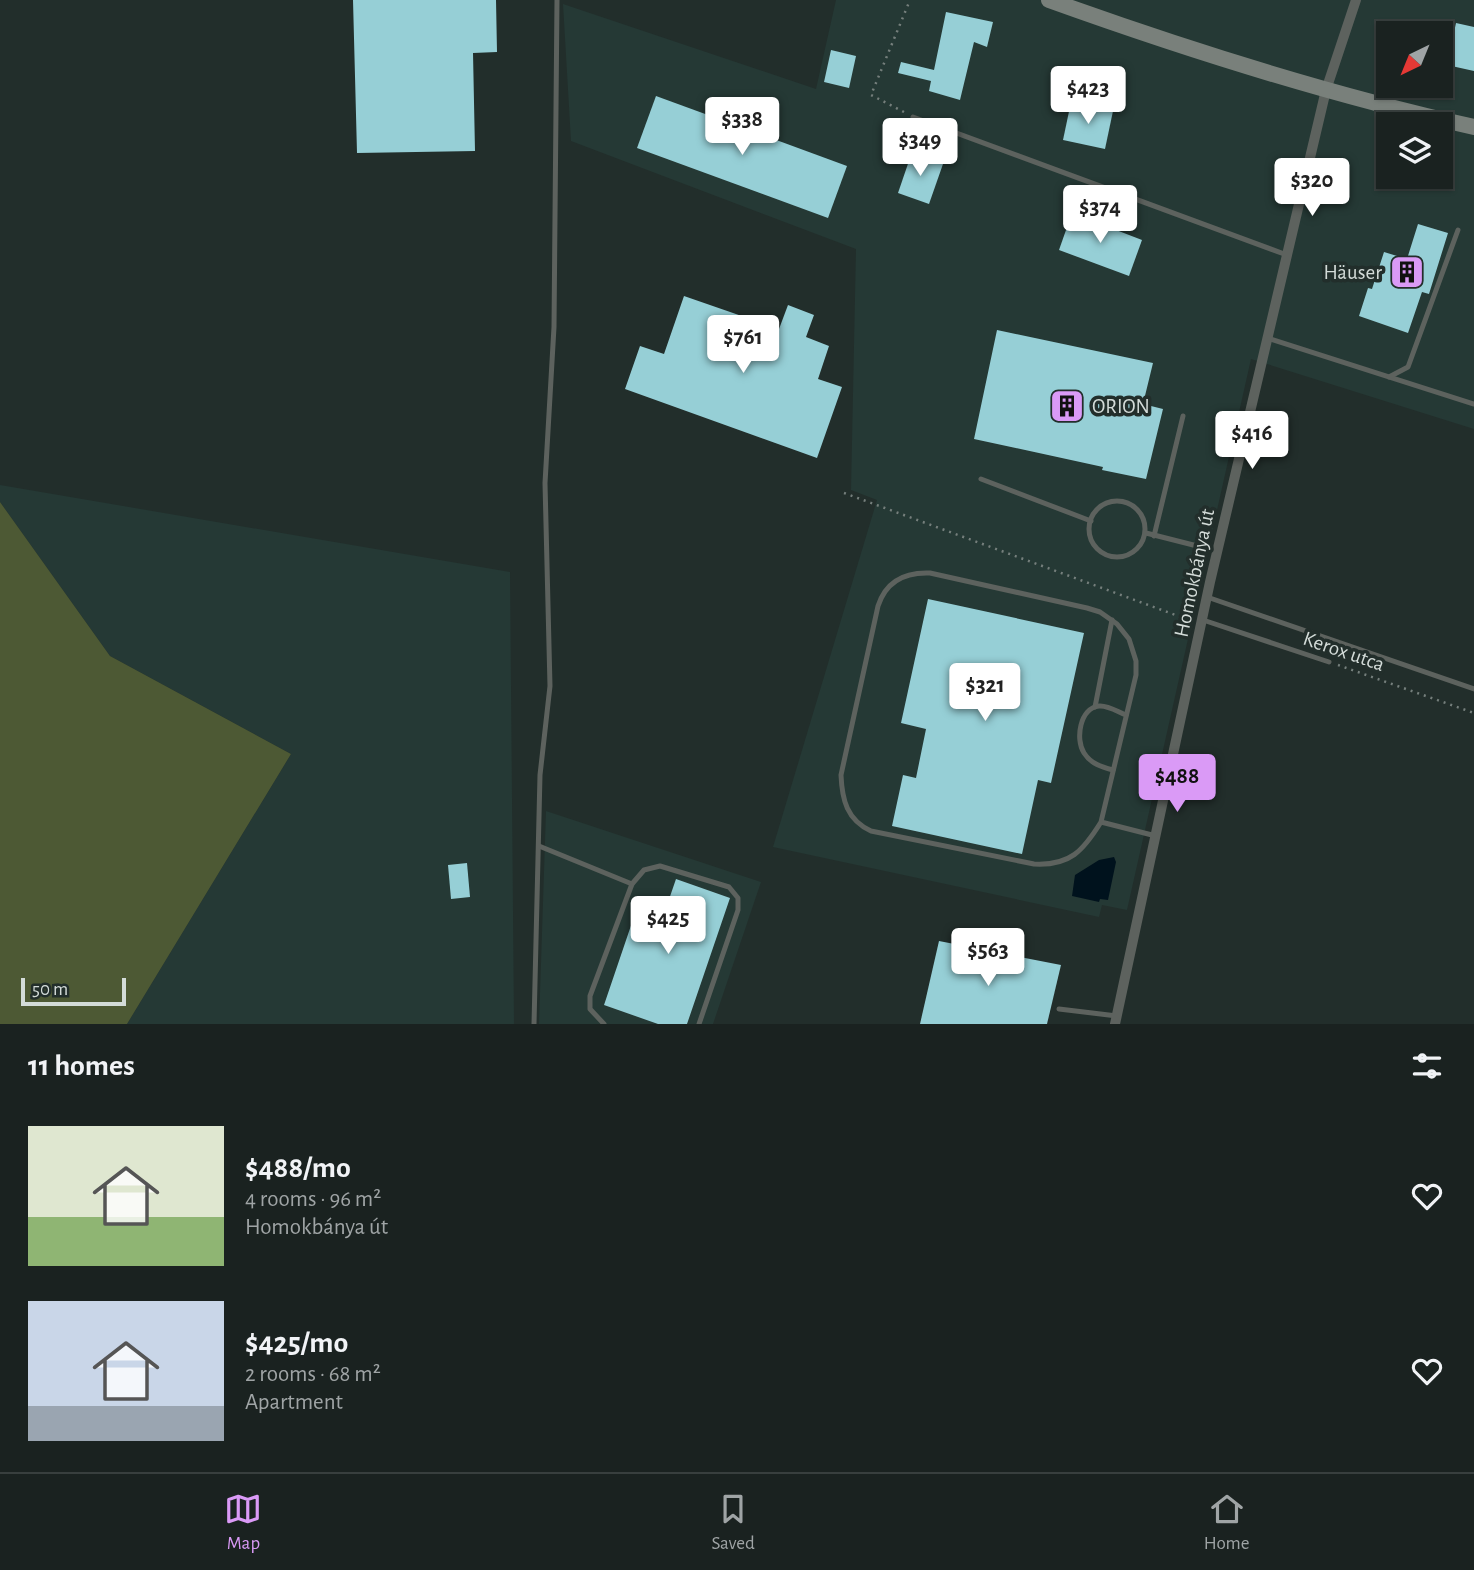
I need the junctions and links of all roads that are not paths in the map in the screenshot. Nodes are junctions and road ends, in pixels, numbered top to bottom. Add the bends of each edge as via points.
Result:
1 (557, 0) edge
2 (1049, 0) edge
3 (1356, 0) edge
4 (1326, 90) junction
5 (913, 117) road end
6 (1474, 127) edge
7 (1458, 229) dead end
8 (1287, 255) junction
9 (1267, 338) junction
10 (1389, 377) junction
11 (1474, 404) edge
12 (1183, 416) dead end
13 (981, 479) dead end
14 (1091, 521) junction
15 (1146, 533) junction
16 (1154, 536) junction
17 (1217, 551) junction
18 (1207, 597) junction
19 (1112, 620) junction
20 (1203, 622) junction
21 (1329, 662) road end
22 (1474, 689) edge
23 (1095, 707) junction
24 (1126, 715) junction
25 (1113, 769) junction
26 (1101, 822) junction
27 (1156, 836) junction
28 (539, 846) junction
29 (632, 884) junction
30 (1059, 1009) dead end
31 (1116, 1020) edge
32 (534, 1024) edge
33 (604, 1024) edge
34 (699, 1024) edge

1 - 28 lane via 554,327 545,483 550,686 540,775
2 - 4 main road
3 - 4 street, Homokbánya út
4 - 6 main road
4 - 8 street, Homokbánya út
5 - 8 lane
7 - 10 lane via 1408,367
8 - 9 street, Homokbánya út
9 - 10 lane
9 - 17 street, Homokbánya út
10 - 11 lane
12 - 16 lane
13 - 14 lane
14 - 15 lane via 1105,503 1122,501 1143,516
14 - 15 lane via 1092,542 1113,557 1138,549
15 - 16 lane
16 - 17 lane
17 - 18 street, Homokbánya út
18 - 20 street, Homokbánya út
18 - 22 lane
19 - 23 lane
19 - 24 lane via 1129,639 1136,661
19 - 26 lane via 1087,608 930,573 915,572 897,579 878,606 841,775 842,798 860,826 1034,864 1052,865 1067,859 1091,839
20 - 21 lane, Kerox utca
20 - 27 street, Homokbánya út
23 - 24 lane
23 - 25 lane via 1083,720 1081,745 1092,761
24 - 25 lane
25 - 26 lane
26 - 27 lane
27 - 31 street, Homokbánya út
28 - 29 lane
28 - 32 lane
29 - 33 lane via 590,996 590,1009
29 - 34 lane via 644,870 660,866 729,887 738,898 738,910
30 - 31 lane

